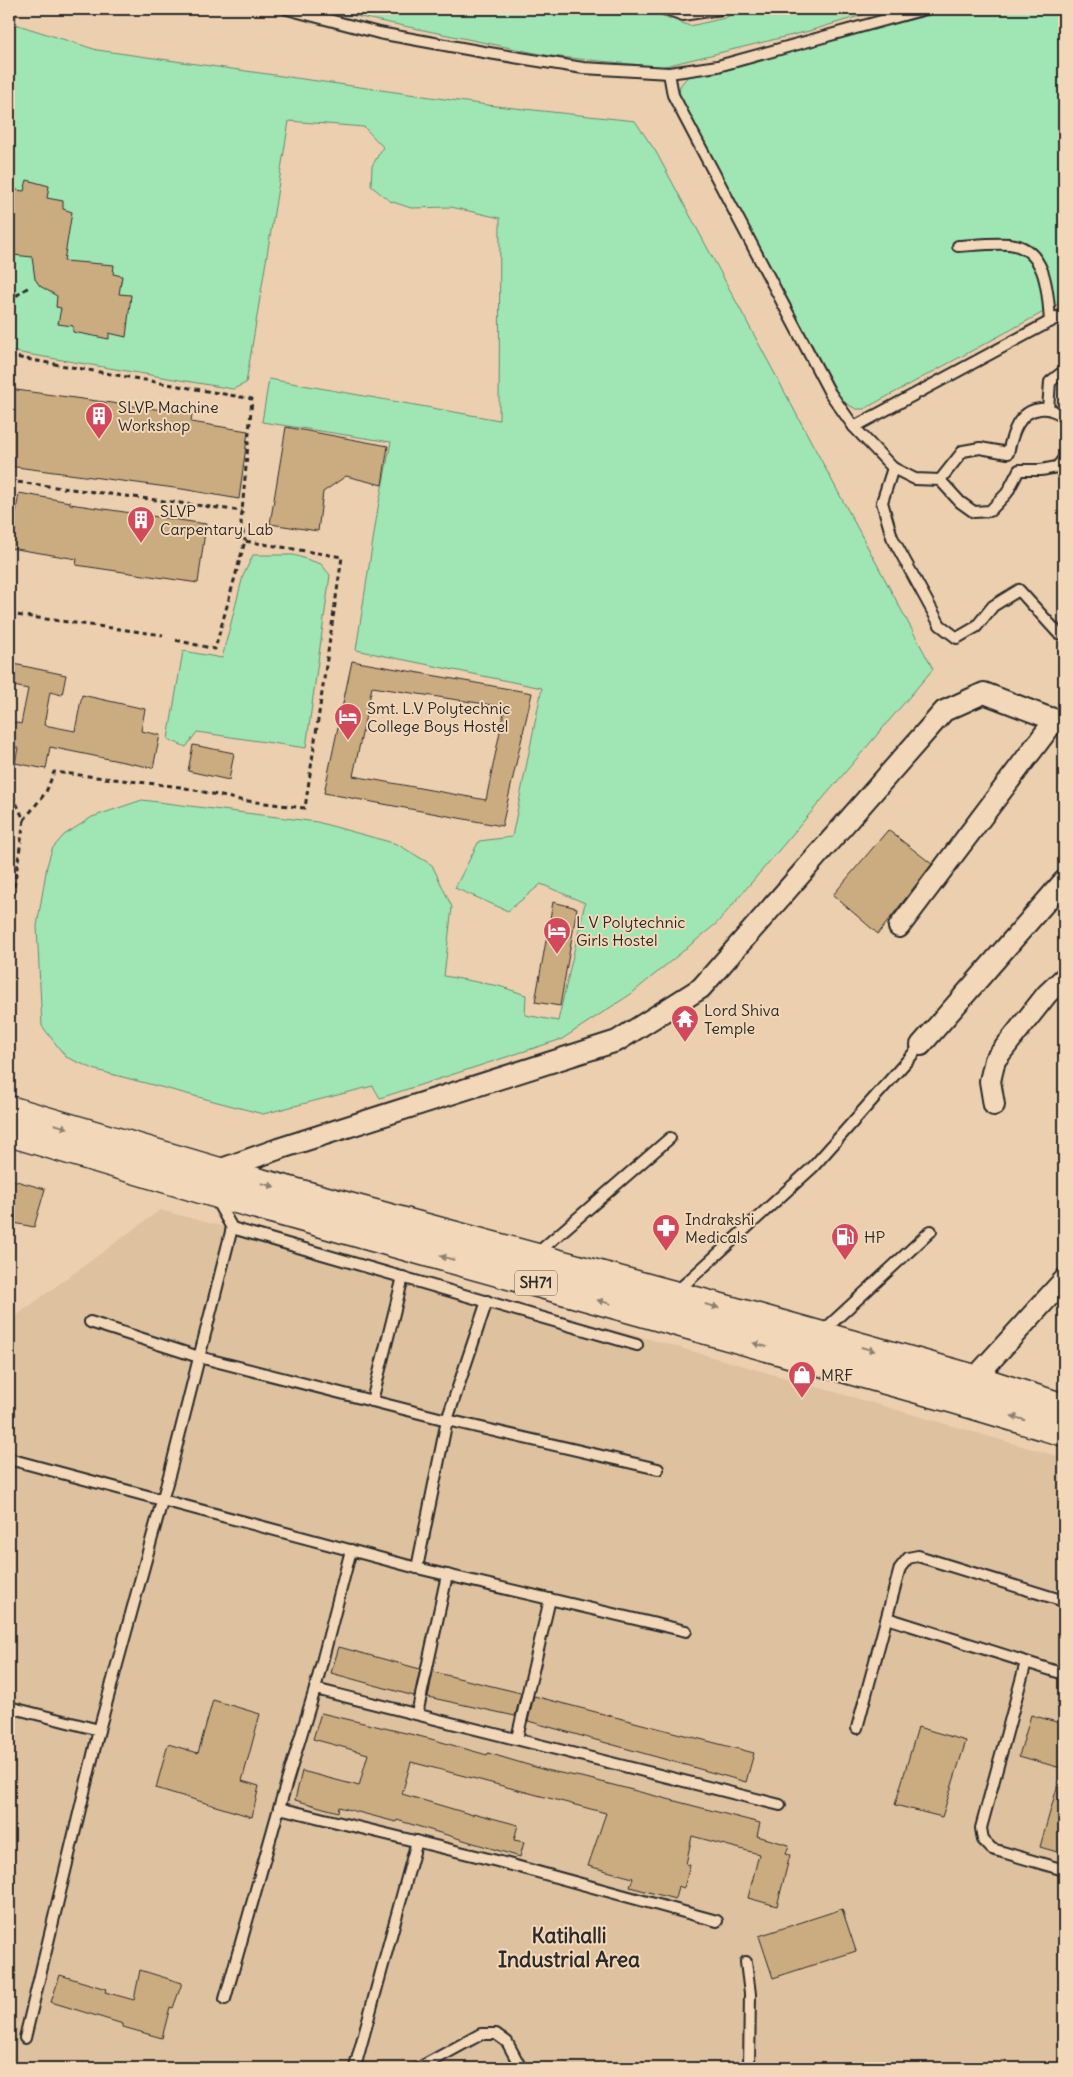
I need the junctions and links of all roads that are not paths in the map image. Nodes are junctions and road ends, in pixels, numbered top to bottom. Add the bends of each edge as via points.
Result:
1 (287, 9) edge
2 (666, 9) edge
3 (721, 9) edge
4 (924, 9) edge
5 (668, 73) junction
6 (958, 246) dead end
7 (1064, 314) edge
8 (1050, 322) junction
9 (1064, 371) edge
10 (1048, 408) junction
11 (1064, 418) edge
12 (854, 427) junction
13 (1064, 458) edge
14 (892, 468) junction
15 (940, 480) junction
16 (1064, 634) edge
17 (1060, 721) edge
18 (1064, 881) edge
19 (900, 927) dead end
20 (1064, 978) edge
21 (921, 1046) joint
22 (994, 1104) dead end
23 (9, 1110) edge
24 (9, 1132) edge
25 (670, 1138) dead end
26 (214, 1182) junction
27 (232, 1228) junction
28 (931, 1231) dead end
29 (532, 1258) junction
30 (403, 1277) junction
31 (1064, 1280) edge
32 (672, 1296) junction
33 (487, 1301) junction
34 (90, 1322) dead end
35 (802, 1339) junction
36 (637, 1345) dead end
37 (199, 1358) junction
38 (974, 1379) junction
39 (372, 1401) junction
40 (1064, 1408) edge
41 (447, 1420) junction
42 (1064, 1432) edge
43 (9, 1459) edge
44 (658, 1469) dead end
45 (162, 1500) junction
46 (351, 1550) junction
47 (417, 1568) junction
48 (447, 1575) junction
49 (550, 1599) junction
50 (1064, 1601) edge
51 (887, 1618) junction
52 (686, 1631) dead end
53 (1026, 1662) junction
54 (1064, 1674) edge
55 (315, 1689) junction
56 (9, 1707) edge
57 (417, 1714) junction
58 (857, 1728) dead end
59 (99, 1730) junction
60 (517, 1738) junction
61 (780, 1805) dead end
62 (279, 1808) junction
63 (417, 1841) junction
64 (1064, 1870) edge
65 (717, 1922) dead end
66 (746, 1962) dead end
67 (225, 1999) dead end
68 (25, 2038) dead end
69 (356, 2067) dead end
70 (419, 2068) edge
71 (521, 2068) edge
72 (748, 2068) edge

1 - 5 lane via 379,33 489,53 583,68
2 - 3 lane via 683,15
4 - 5 lane via 718,66
5 - 12 lane via 673,96 749,242 830,392
6 - 8 lane via 1008,244 1018,246 1033,256 1047,284
7 - 8 lane
8 - 12 lane
9 - 10 lane via 1050,382
10 - 11 lane
10 - 15 lane via 1031,410 1020,420 1012,434 1008,453 980,448 962,451
12 - 14 lane
13 - 15 lane via 1058,467 1019,470 1007,493 990,511 974,512
14 - 15 lane via 915,479
14 - 16 lane via 882,502 892,537 940,625 957,638 976,627 993,606 1019,590 1058,633
17 - 19 street
17 - 26 street via 984,693 944,711 701,988 617,1042 278,1149
18 - 21 street
20 - 22 street via 1047,994 995,1060 990,1081
21 - 32 lane via 813,1167
23 -> 26 main road, SH71
24 - 26 main road, SH71
25 - 29 lane
26 - 27 lane
26 -> 29 main road, SH71
35 -> 26 main road, SH71
27 - 30 lane
27 - 37 lane
28 - 35 lane
29 - 32 main road, SH71
30 - 33 lane
30 - 39 lane
31 - 38 street
32 -> 35 main road, SH71
33 - 36 lane
33 - 41 lane
34 - 37 lane
35 -> 38 main road, SH71
42 -> 35 main road, SH71
37 - 39 lane
37 - 45 lane
38 - 40 main road, SH71
39 - 41 lane
41 - 44 lane
41 - 47 lane
43 - 45 lane
45 - 46 lane
45 - 59 lane
46 - 47 lane
46 - 55 lane
47 - 48 lane
48 - 49 lane
48 - 57 lane
49 - 52 lane
49 - 60 lane
50 - 51 lane via 918,1556 908,1558 900,1568
51 - 53 lane
51 - 58 lane
53 - 54 lane
53 - 64 lane via 980,1828 983,1840 992,1849
55 - 57 lane
55 - 62 lane
56 - 59 lane
57 - 60 lane
59 - 68 lane
60 - 61 lane
62 - 63 lane
62 - 67 lane
63 - 65 lane
63 - 69 lane
66 - 72 lane via 750,1994
70 - 71 lane via 481,2034 496,2034 507,2042

